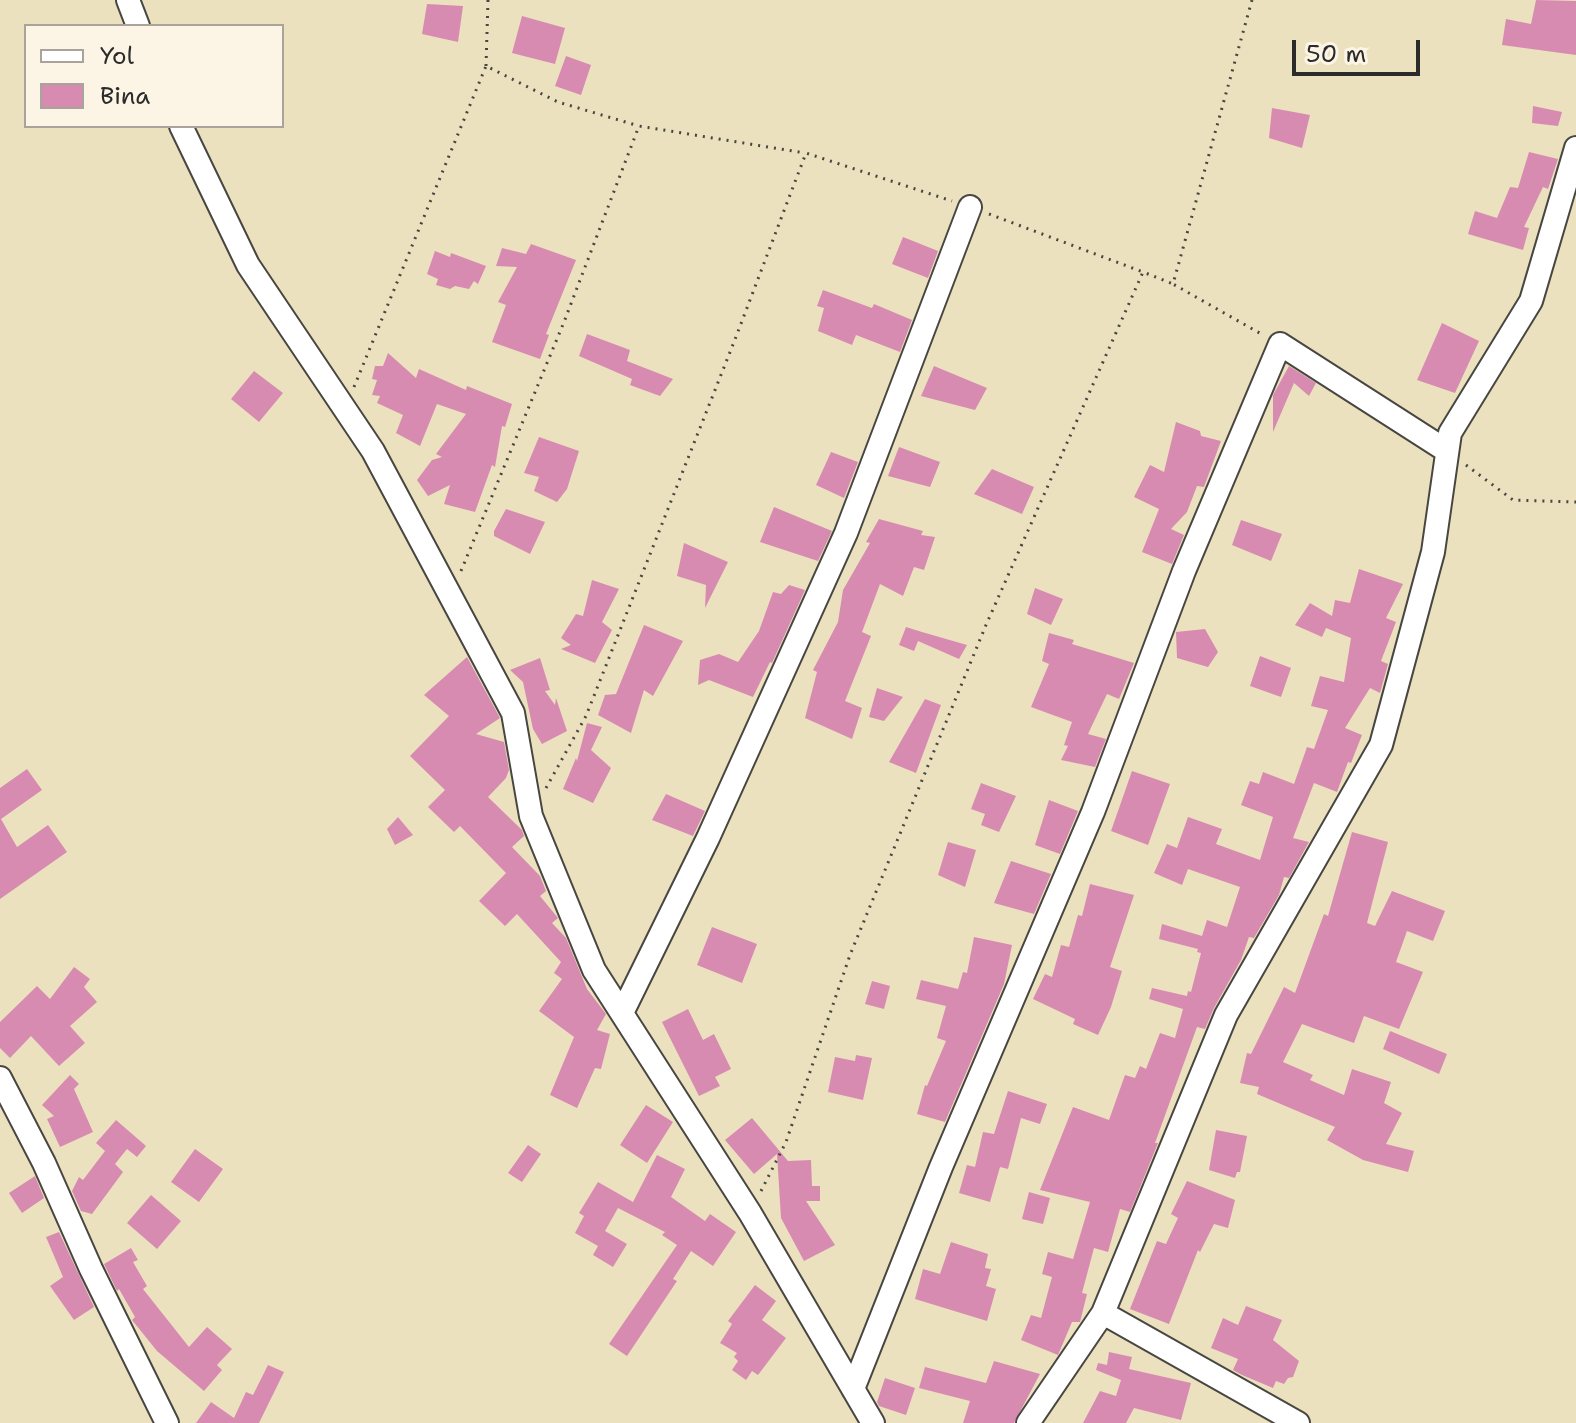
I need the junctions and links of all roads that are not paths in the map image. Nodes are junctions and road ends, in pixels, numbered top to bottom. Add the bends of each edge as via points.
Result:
1 (128, 0) edge
2 (137, 24) edge
3 (182, 128) edge
4 (1576, 148) edge
5 (970, 207) road end
6 (1447, 451) junction
7 (622, 1013) junction
8 (0, 1078) edge
9 (1103, 1313) junction
10 (853, 1389) junction
11 (167, 1423) edge
12 (873, 1423) edge
13 (1028, 1423) edge
14 (1298, 1423) edge

1 - 2 street
3 - 7 street via 248,265 373,451 513,713 531,816 594,970
4 - 6 street via 1531,301 1450,433
5 - 7 street via 846,533
6 - 9 street via 1433,552 1381,745 1226,1015
6 - 10 street via 1280,344
7 - 10 street via 750,1213
8 - 11 street
9 - 13 street
9 - 14 street
10 - 12 street

